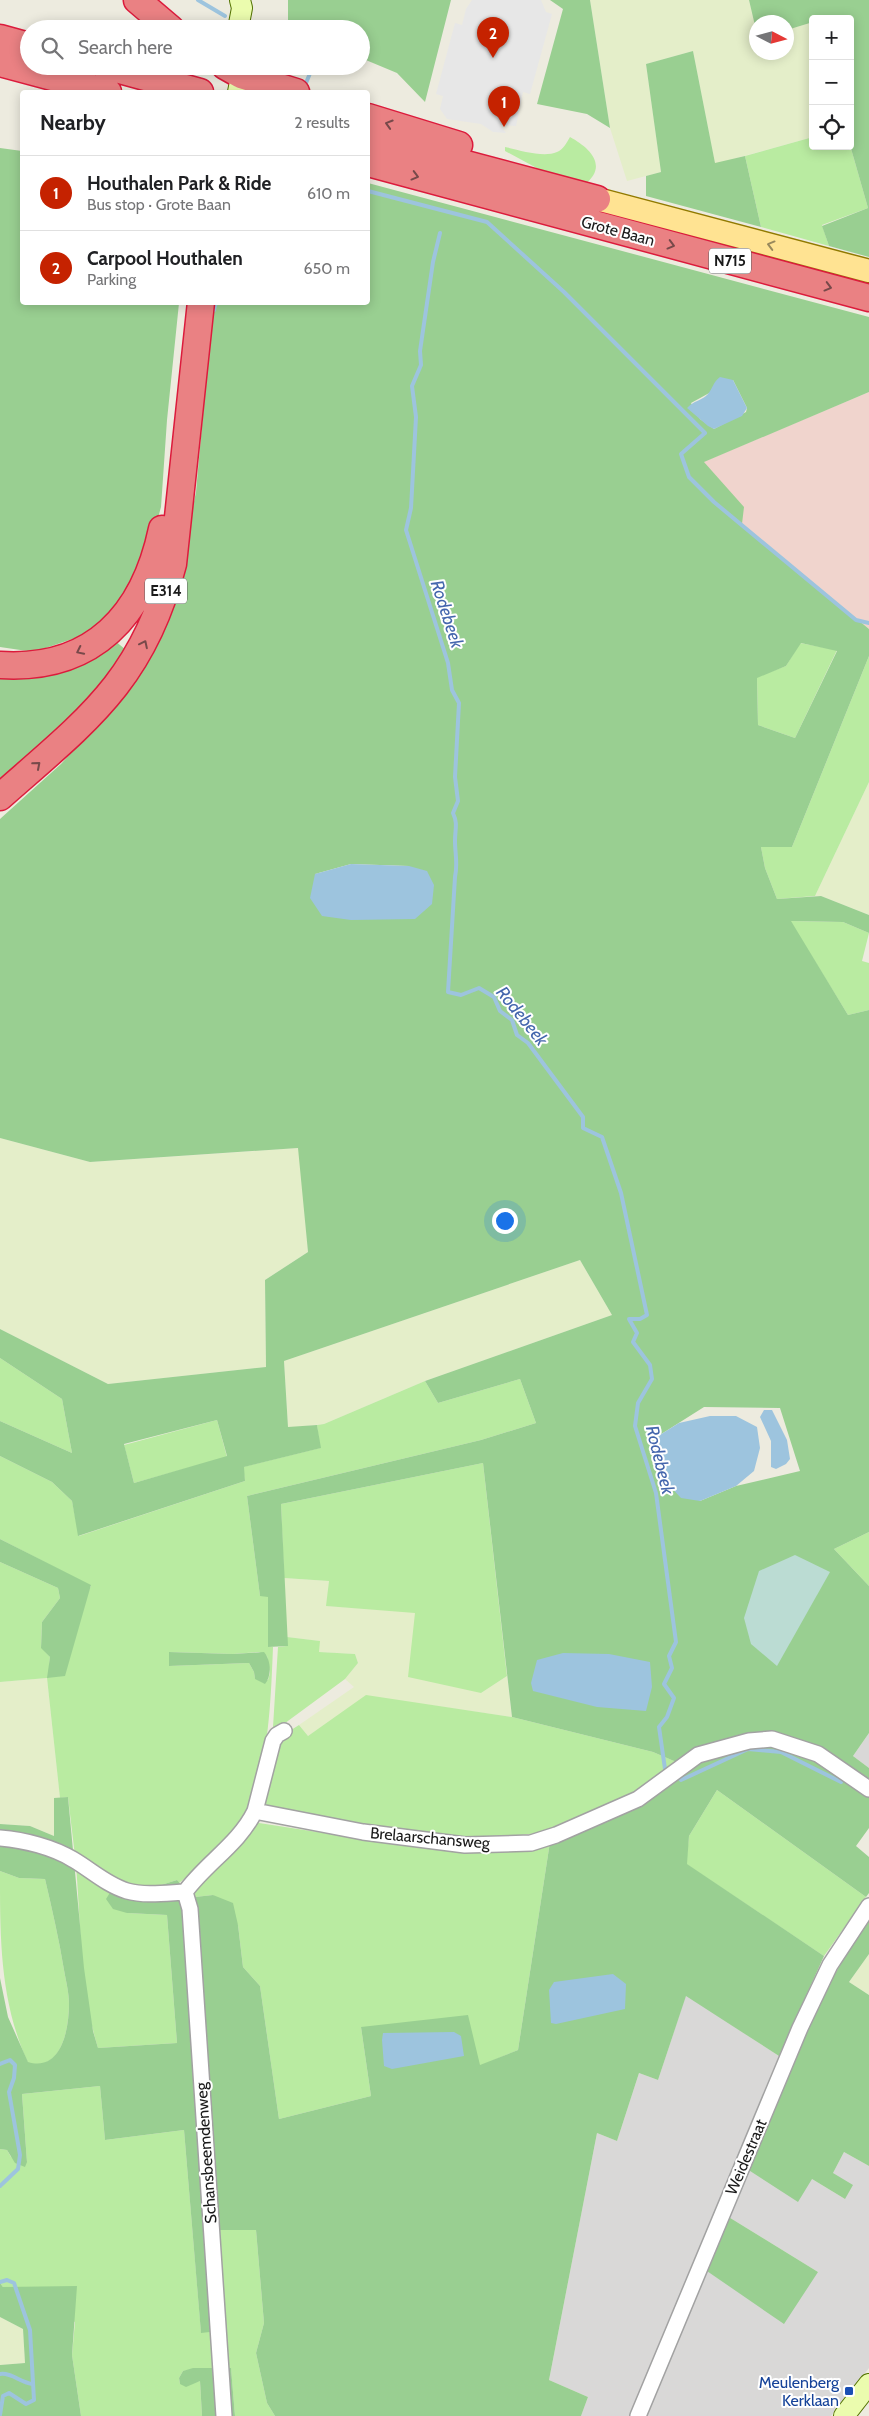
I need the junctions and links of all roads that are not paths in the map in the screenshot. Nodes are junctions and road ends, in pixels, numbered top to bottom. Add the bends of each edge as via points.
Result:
1 (137, 0) edge
2 (240, 0) edge
3 (251, 0) edge
4 (160, 20) edge
5 (240, 20) edge
6 (252, 20) edge
7 (0, 38) edge
8 (20, 44) edge
9 (0, 63) edge
10 (20, 68) edge
11 (45, 75) edge
12 (136, 75) edge
13 (237, 75) edge
14 (101, 90) edge
15 (187, 90) edge
16 (289, 90) edge
17 (370, 118) edge
18 (370, 139) edge
19 (370, 164) edge
20 (529, 182) junction
21 (597, 199) joint
22 (869, 272) edge
23 (869, 298) edge
24 (186, 305) edge
25 (200, 305) edge
26 (0, 665) edge
27 (0, 797) edge
28 (284, 1731) dead end
29 (869, 1789) edge
30 (255, 1811) junction
31 (0, 1838) edge
32 (185, 1892) junction
33 (869, 1906) edge
34 (869, 2384) edge
35 (224, 2416) edge
36 (638, 2416) edge
37 (844, 2416) edge

1 - 4 highway
2 - 5 street
3 - 6 street
7 - 8 highway
9 - 10 highway
11 - 14 highway
12 - 15 highway
13 - 16 highway
20 -> 17 highway via 491,154
18 - 20 highway, Grote Baan / N715
19 -> 23 highway, Grote Baan / N715
20 - 21 highway, Grote Baan / N715
22 -> 21 main road, Grote Baan / N715
24 -> 26 highway, E314 via 167,510 144,589 117,624 86,648 53,661 22,666
27 -> 25 highway, E314 via 103,704 139,654 153,626 173,564
28 - 30 street via 277,1735 270,1749
29 - 30 street, Brelaarschansweg via 818,1754 772,1739 698,1755 638,1798 531,1843 465,1844 363,1832
30 - 32 street via 228,1847 195,1877
31 - 32 street via 60,1853 112,1886 128,1892
32 - 35 street, Schansbeemdenweg via 190,1909
33 - 36 street, Weidestraat via 830,1965 800,2028
34 - 37 street

